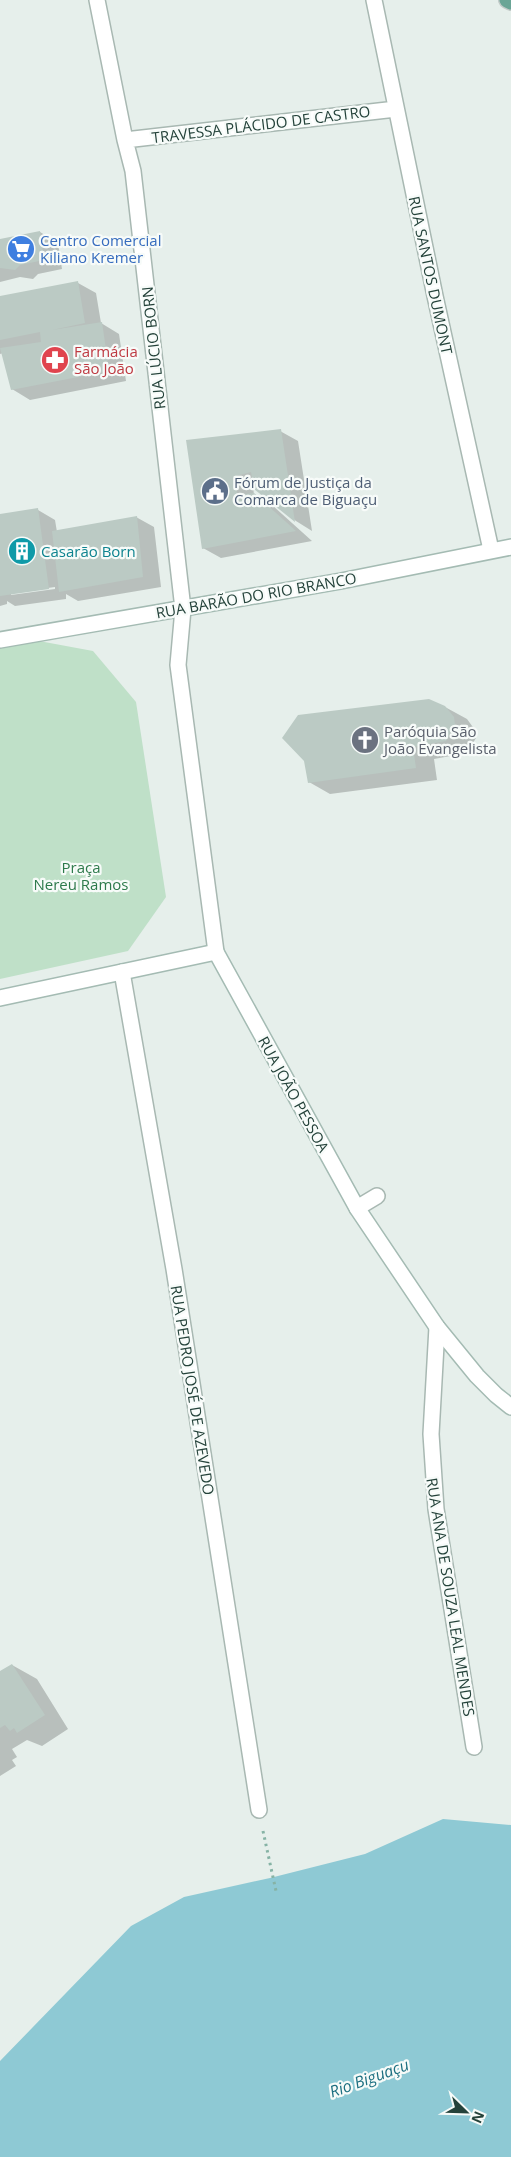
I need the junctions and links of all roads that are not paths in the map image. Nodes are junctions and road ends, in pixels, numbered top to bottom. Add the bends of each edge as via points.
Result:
1 (97, 0) edge
2 (374, 0) edge
3 (507, 0) edge
4 (511, 2) edge
5 (396, 109) junction
6 (125, 140) junction
7 (511, 547) edge
8 (492, 550) junction
9 (183, 609) junction
10 (0, 640) edge
11 (216, 952) junction
12 (122, 972) junction
13 (0, 998) edge
14 (377, 1196) dead end
15 (357, 1208) junction
16 (437, 1326) junction
17 (511, 1407) edge
18 (474, 1748) dead end
19 (259, 1810) dead end

1 - 6 street, RUA LÚCIO BORN
2 - 5 street, RUA SANTOS DUMONT
3 - 4 main road
5 - 6 street, TRAVESSA PLÁCIDO DE CASTRO
5 - 8 street, RUA SANTOS DUMONT
6 - 9 street, RUA LÚCIO BORN via 134,171
7 - 8 street, RUA BARÃO DO RIO BRANCO
8 - 9 street, RUA BARÃO DO RIO BRANCO
9 - 10 street, RUA BARÃO DO RIO BRANCO
9 - 11 street, RUA LÚCIO BORN via 178,665
11 - 12 street
11 - 15 street, RUA JOÃO PESSOA
12 - 13 street
12 - 19 street, RUA PEDRO JOSÉ DE AZEVEDO via 174,1269
14 - 15 street
15 - 16 street, RUA JOÃO PESSOA
16 - 17 street, RUA JOÃO PESSOA via 477,1376
16 - 18 street, RUA ANA DE SOUZA LEAL MENDES via 431,1434 436,1509

